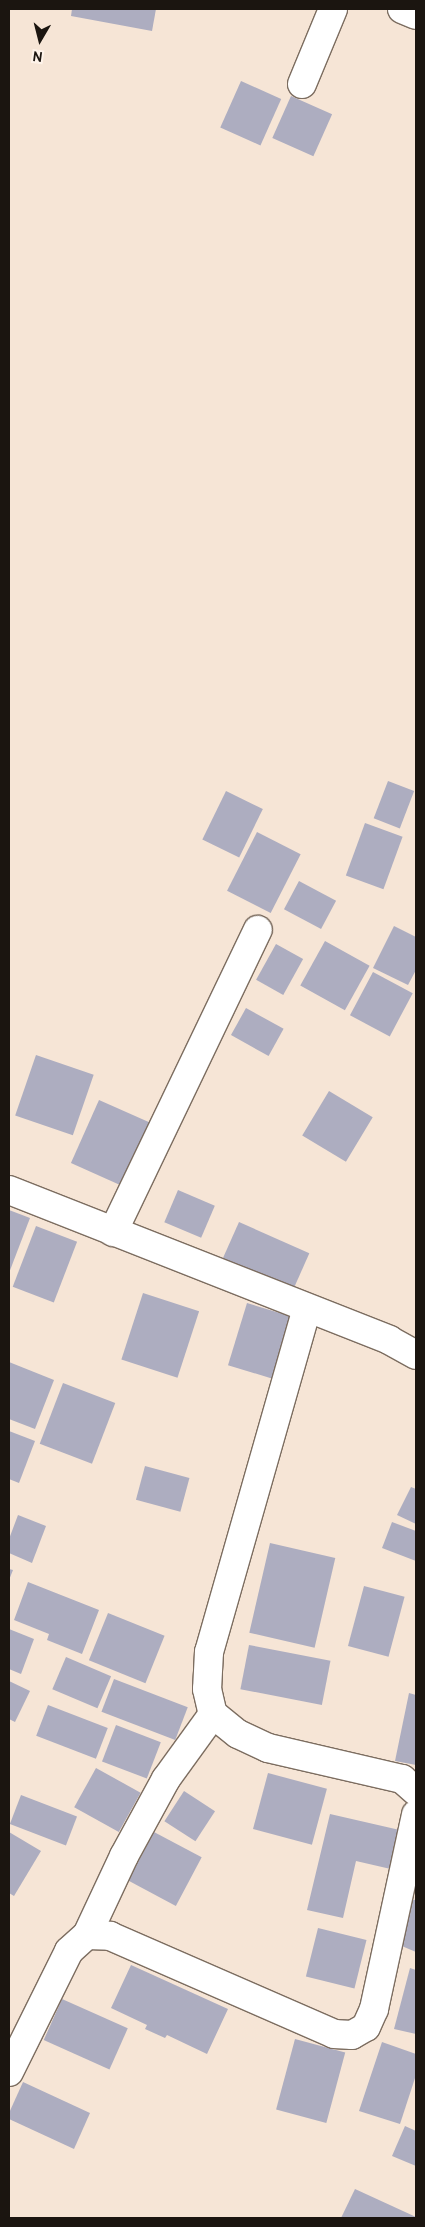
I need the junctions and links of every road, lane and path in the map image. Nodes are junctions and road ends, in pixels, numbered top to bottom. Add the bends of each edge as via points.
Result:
1 (333, 9) edge
2 (402, 9) edge
3 (416, 15) edge
4 (302, 84) dead end
5 (258, 930) dead end
6 (9, 1190) edge
7 (113, 1232) junction
8 (307, 1308) junction
9 (416, 1355) edge
10 (213, 1714) junction
11 (411, 1784) edge
12 (416, 1814) edge
13 (87, 1935) junction
14 (9, 2072) edge

1 - 4 street
2 - 3 street
5 - 7 street
6 - 7 street
7 - 8 street
8 - 9 street via 389,1340
8 - 10 street via 209,1652 207,1689
10 - 11 street via 238,1734 268,1748
10 - 13 street via 166,1779 124,1856
12 - 13 street via 374,2009 366,2027 352,2035 334,2034 311,2025 110,1936
13 - 14 street via 69,1951

